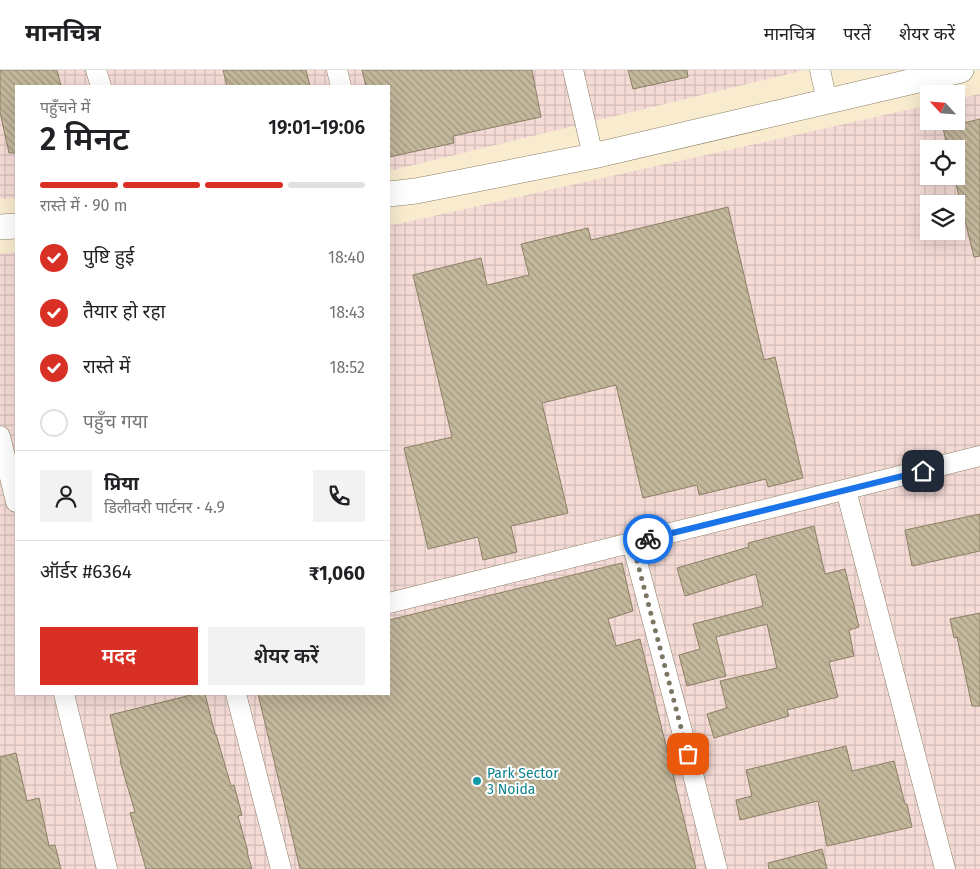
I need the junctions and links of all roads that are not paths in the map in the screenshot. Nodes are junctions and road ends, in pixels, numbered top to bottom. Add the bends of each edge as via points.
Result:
1 (96, 70) edge
2 (337, 70) edge
3 (573, 70) edge
4 (820, 70) edge
5 (961, 70) edge
6 (101, 85) edge
7 (341, 85) edge
8 (828, 101) junction
9 (593, 156) junction
10 (390, 194) edge
11 (15, 226) edge
12 (0, 227) edge
13 (0, 436) edge
14 (980, 456) edge
15 (846, 490) junction
16 (15, 498) edge
17 (632, 542) junction
18 (390, 603) edge
19 (64, 695) edge
20 (236, 695) edge
21 (107, 869) edge
22 (281, 869) edge
23 (717, 869) edge
24 (945, 869) edge

1 - 6 street
2 - 7 street
3 - 9 street
4 - 8 street
5 - 8 street
8 - 9 street
9 - 10 street
11 - 12 street
13 - 16 street
14 - 15 street
15 - 17 street
15 - 24 street
17 - 18 street
17 - 23 street
19 - 21 street
20 - 22 street

